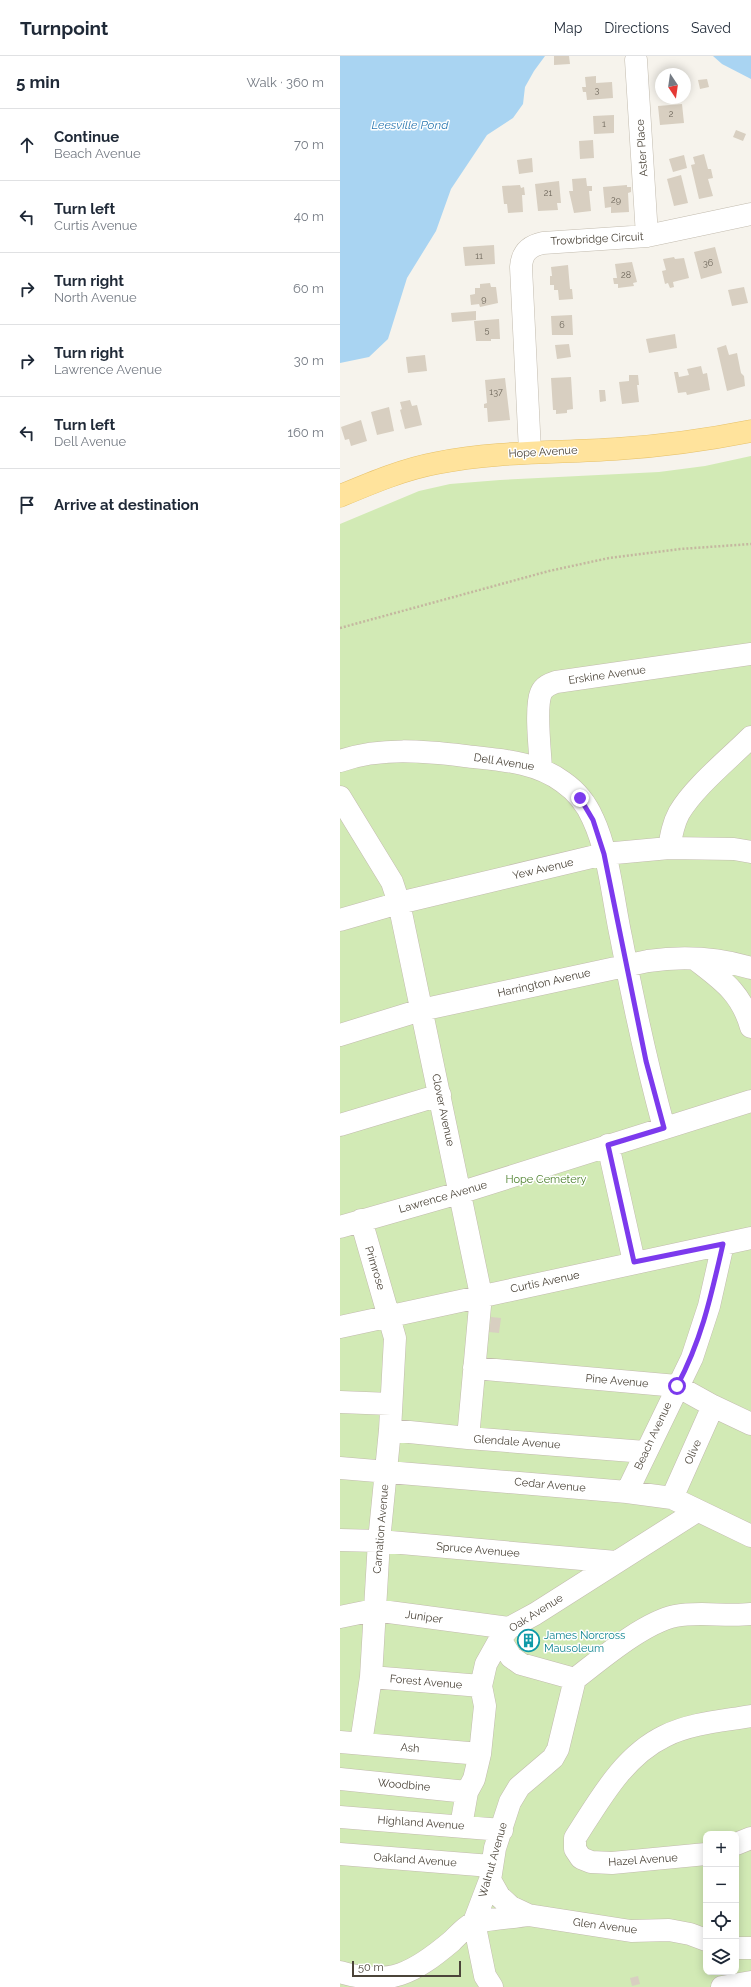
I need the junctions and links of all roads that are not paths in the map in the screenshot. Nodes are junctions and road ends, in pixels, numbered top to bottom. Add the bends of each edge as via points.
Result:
1 (636, 60) dead end
2 (751, 214) edge
3 (647, 236) junction
4 (751, 431) edge
5 (530, 452) junction
6 (340, 496) edge
7 (751, 654) edge
8 (751, 738) edge
9 (340, 760) edge
10 (541, 768) junction
11 (340, 797) edge
12 (669, 848) junction
13 (751, 852) edge
14 (604, 854) junction
15 (399, 903) junction
16 (340, 920) edge
17 (695, 959) junction
18 (626, 964) junction
19 (751, 968) edge
20 (744, 987) edge
21 (421, 1010) junction
22 (751, 1027) edge
23 (340, 1034) edge
24 (440, 1095) junction
25 (751, 1101) edge
26 (340, 1125) edge
27 (664, 1128) junction
28 (608, 1145) junction
29 (459, 1193) junction
30 (361, 1220) junction
31 (340, 1227) edge
32 (751, 1238) edge
33 (723, 1244) junction
34 (634, 1262) junction
35 (481, 1295) junction
36 (389, 1315) junction
37 (340, 1327) edge
38 (474, 1368) junction
39 (677, 1386) junction
40 (340, 1402) edge
41 (391, 1404) junction
42 (713, 1406) junction
43 (749, 1417) edge
44 (390, 1430) junction
45 (468, 1438) junction
46 (645, 1452) junction
47 (340, 1468) edge
48 (386, 1471) junction
49 (627, 1492) junction
50 (672, 1498) junction
51 (697, 1511) junction
52 (751, 1536) edge
53 (340, 1540) edge
54 (379, 1541) junction
55 (616, 1562) junction
56 (374, 1610) junction
57 (751, 1614) edge
58 (340, 1617) edge
59 (504, 1633) junction
60 (371, 1677) junction
61 (575, 1679) junction
62 (481, 1686) junction
63 (751, 1716) edge
64 (340, 1742) edge
65 (361, 1743) junction
66 (480, 1754) junction
67 (340, 1779) edge
68 (467, 1792) junction
69 (340, 1817) edge
70 (461, 1826) junction
71 (502, 1830) junction
72 (751, 1838) edge
73 (739, 1843) edge
74 (340, 1854) edge
75 (703, 1854) edge
76 (490, 1873) junction
77 (528, 1915) junction
78 (474, 1922) junction
79 (703, 1939) edge
80 (739, 1948) edge
81 (751, 1948) edge
82 (340, 1972) edge
83 (398, 1979) junction
84 (420, 1987) edge
85 (492, 1987) edge

1 - 3 street, Aster Place
2 - 3 street, Trowbridge Circuit
3 - 5 street, Trowbridge Circuit via 535,244 524,253 521,267
4 - 5 main road, Hope Avenue via 661,446
5 - 6 main road, Hope Avenue via 486,455 437,463 406,471
7 - 10 street, Erskine Avenue via 548,685 541,693 539,711
8 - 12 street via 691,796 678,814
9 - 10 street, Dell Avenue via 381,751 450,754
10 - 14 street, Dell Avenue via 564,782 580,798 593,820
11 - 15 street, Clover Avenue via 392,882
12 - 13 street, Yew Avenue via 734,849
12 - 14 street, Yew Avenue
14 - 15 street, Yew Avenue
14 - 18 street, Dell Avenue
15 - 16 street, Yew Avenue
15 - 21 street, Clover Avenue
17 - 18 street, Harrington Avenue via 669,958
17 - 19 street, Harrington Avenue via 716,960
17 - 20 street via 716,975
18 - 21 street, Harrington Avenue
18 - 27 street, Dell Avenue via 646,1061
20 - 22 street
21 - 23 street, Harrington Avenue
21 - 24 street, Clover Avenue
24 - 26 street
24 - 29 street, Clover Avenue
25 - 27 street, Lawrence Avenue
27 - 28 street, Lawrence Avenue
28 - 29 street, Lawrence Avenue
28 - 34 street
29 - 30 street, Lawrence Avenue
29 - 35 street, Clover Avenue
30 - 31 street, Lawrence Avenue
30 - 36 street, Primrose
32 - 33 street, Curtis Avenue
33 - 34 street, Curtis Avenue
33 - 39 street, Beach Avenue via 709,1306 692,1358
34 - 35 street, Curtis Avenue
35 - 36 street, Curtis Avenue
35 - 38 street, Clover Avenue
36 - 37 street, Curtis Avenue
36 - 41 street, Carnation Avenue via 395,1338
38 - 39 street, Pine Avenue
38 - 45 street, Clover Avenue
39 - 42 street, Pine Avenue
39 - 46 street, Beach Avenue
40 - 41 street
41 - 44 street, Carnation Avenue
42 - 43 street, Pine Avenue
42 - 50 street, Olive
44 - 45 street, Glendale Avenue
44 - 48 street, Carnation Avenue
45 - 46 street, Glendale Avenue
46 - 49 street, Beach Avenue
47 - 48 street, Cedar Avenue
48 - 49 street, Cedar Avenue
48 - 54 street, Carnation Avenue
49 - 50 street, Cedar Avenue
50 - 51 street, Cedar Avenue
51 - 52 street, Cedar Avenue
51 - 55 street, Oak Avenue
53 - 54 street, Spruce Avenuee
54 - 55 street, Spruce Avenuee
54 - 56 street, Carnation Avenue
55 - 59 street, Oak Avenue
56 - 58 street, Juniper
56 - 59 street, Juniper
56 - 60 street, Carnation Avenue
57 - 61 street via 677,1616 665,1619 610,1652
59 - 61 street via 511,1657 521,1664
59 - 62 street, Oak Avenue via 486,1664
60 - 62 street, Forest Avenue
60 - 65 street, Carnation Avenue
61 - 71 street, Walnut Avenue via 558,1749 553,1758 519,1787 510,1802
62 - 66 street, Oak Avenue via 485,1706
63 - 75 street, Hazel Avenue via 689,1727 664,1736 638,1753 624,1768 575,1838 575,1849 581,1858 591,1862 612,1863
64 - 65 street, Ash
65 - 66 street, Ash
66 - 68 street, Oak Avenue via 474,1779
67 - 68 street, Woodbine
68 - 70 street, Oak Avenue
69 - 70 street, Highland Avenue
70 - 71 street, Highland Avenue
71 - 76 street, Walnut Avenue
72 - 73 street
74 - 76 street, Oakland Avenue
76 - 77 street, Glen Avenue via 498,1896 511,1907
76 - 78 street, Walnut Avenue
77 - 78 street, Glen Avenue
77 - 79 street, Glen Avenue via 631,1931 670,1930
78 - 83 street via 424,1964
78 - 85 street via 486,1976
80 - 81 street
82 - 83 street via 353,1978 375,1982
83 - 84 street

